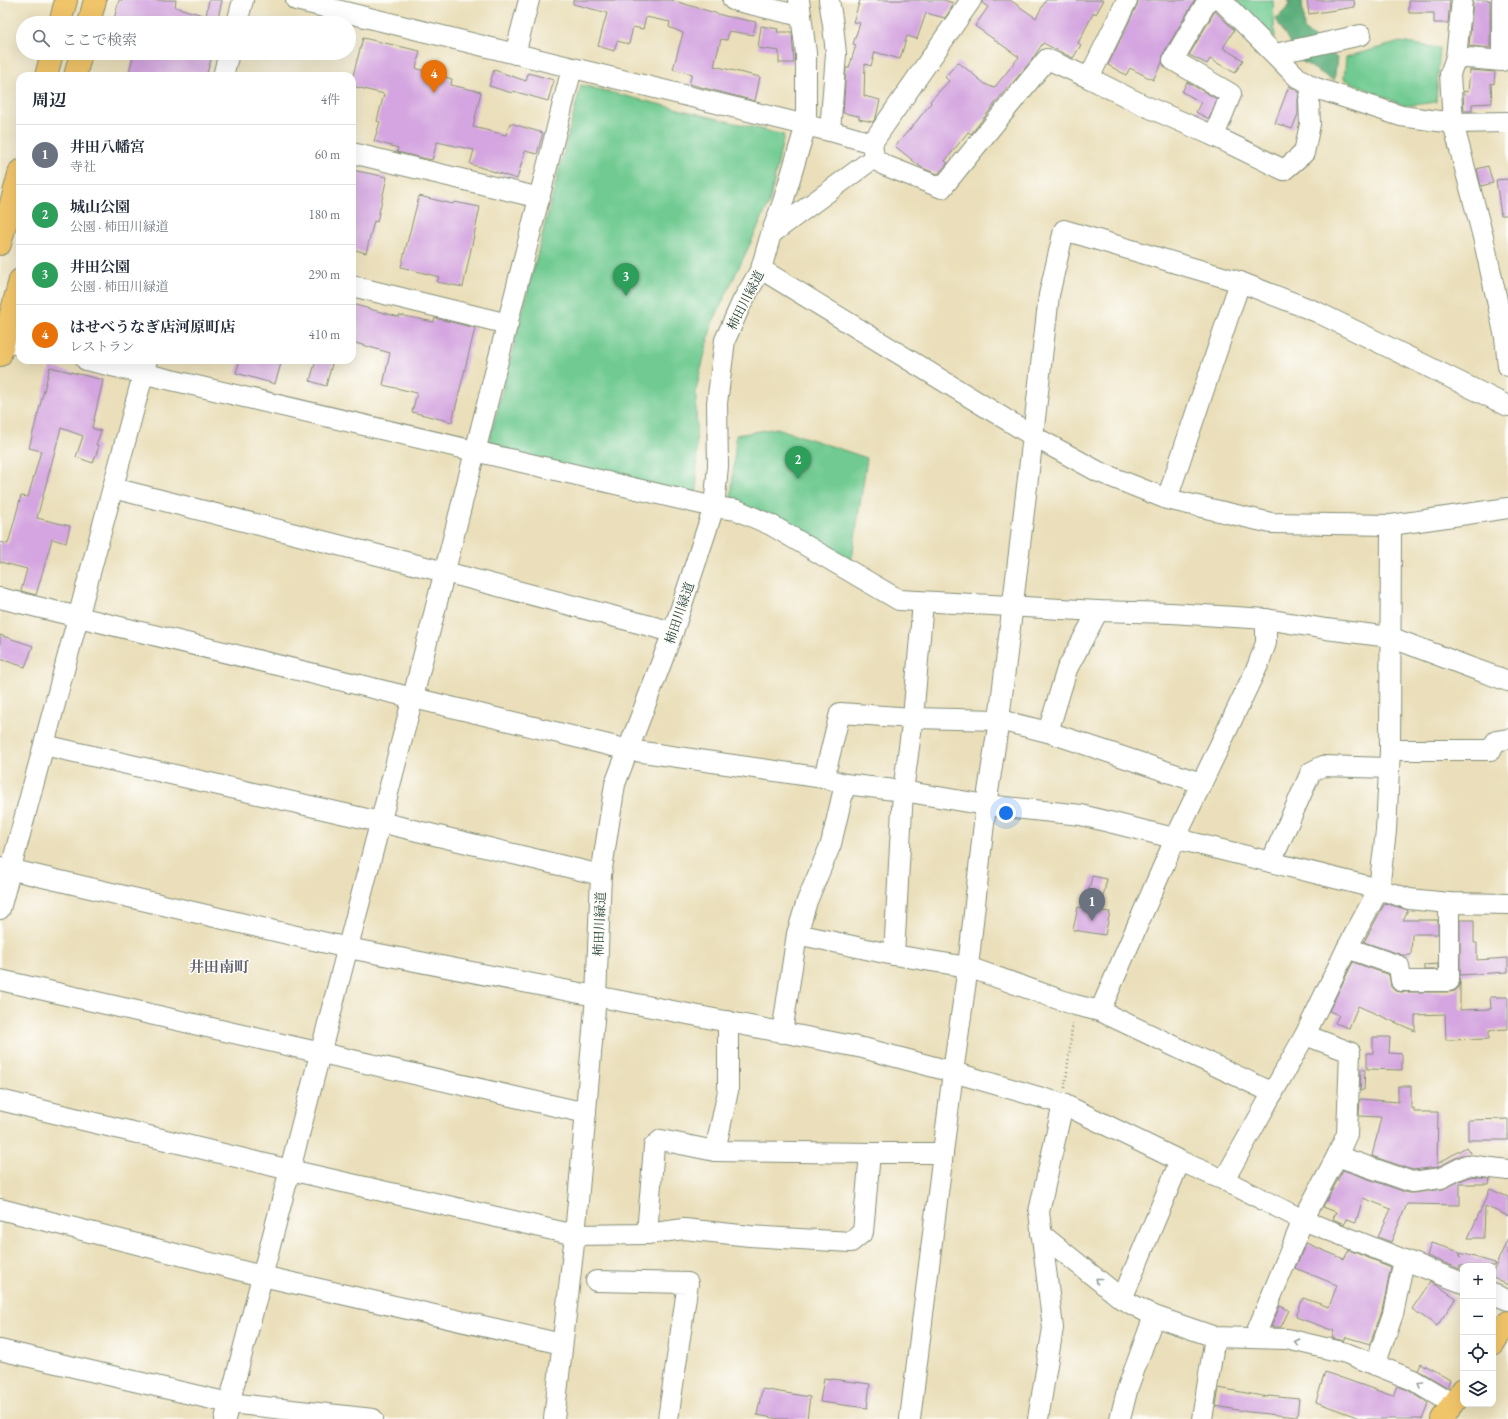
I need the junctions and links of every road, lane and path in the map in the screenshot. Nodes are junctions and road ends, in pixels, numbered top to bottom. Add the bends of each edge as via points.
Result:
1 (66, 0) edge
2 (95, 0) edge
3 (243, 0) edge
4 (296, 0) edge
5 (529, 0) edge
6 (733, 0) edge
7 (829, 0) edge
8 (971, 0) edge
9 (1127, 0) edge
10 (1208, 0) edge
11 (1221, 0) edge
12 (1462, 0) edge
13 (1502, 0) edge
14 (800, 8) edge
15 (62, 16) edge
16 (91, 16) edge
17 (239, 16) edge
18 (1361, 35) dead end
19 (515, 54) junction
20 (1275, 54) junction
21 (1456, 57) junction
22 (50, 60) edge
23 (79, 60) edge
24 (227, 60) edge
25 (572, 68) junction
26 (47, 72) edge
27 (76, 72) edge
28 (224, 72) edge
29 (1089, 78) junction
30 (1305, 82) junction
31 (1508, 122) edge
32 (1453, 123) junction
33 (806, 125) junction
34 (830, 131) junction
35 (1214, 136) junction
36 (873, 150) junction
37 (356, 153) edge
38 (16, 186) edge
39 (540, 198) junction
40 (771, 234) junction
41 (0, 244) edge
42 (761, 269) junction
43 (1240, 282) junction
44 (356, 287) edge
45 (16, 299) edge
46 (508, 324) junction
47 (6, 345) edge
48 (120, 364) edge
49 (1508, 366) edge
50 (145, 367) edge
51 (1508, 406) edge
52 (1033, 436) junction
53 (475, 451) junction
54 (112, 488) junction
55 (1167, 499) junction
56 (714, 507) junction
57 (1508, 508) edge
58 (1391, 525) junction
59 (445, 572) junction
60 (0, 598) edge
61 (923, 602) junction
62 (1012, 607) junction
63 (1098, 611) junction
64 (78, 617) junction
65 (1266, 619) junction
66 (674, 632) junction
67 (1390, 637) junction
68 (1508, 680) edge
69 (413, 697) junction
70 (913, 718) junction
71 (999, 720) junction
72 (1048, 732) junction
73 (1508, 739) edge
74 (44, 745) junction
75 (629, 750) junction
76 (1389, 759) junction
77 (824, 778) junction
78 (1201, 783) junction
79 (845, 784) junction
80 (903, 791) junction
81 (986, 805) junction
82 (380, 822) junction
83 (1176, 838) junction
84 (1271, 862) junction
85 (5, 868) edge
86 (601, 875) junction
87 (1379, 889) junction
88 (1450, 903) junction
89 (1508, 904) edge
90 (0, 909) edge
91 (797, 934) junction
92 (348, 948) junction
93 (1347, 948) junction
94 (894, 955) junction
95 (968, 966) junction
96 (0, 980) edge
97 (596, 997) junction
98 (1075, 1005) junction
99 (1100, 1011) junction
100 (728, 1021) junction
101 (782, 1032) junction
102 (1305, 1035) junction
103 (320, 1053) junction
104 (953, 1072) junction
105 (1273, 1093) junction
106 (0, 1100) edge
107 (1063, 1104) junction
108 (586, 1114) junction
109 (715, 1151) junction
110 (870, 1153) junction
111 (943, 1153) junction
112 (1337, 1156) junction
113 (1180, 1161) junction
114 (290, 1170) junction
115 (1508, 1170) edge
116 (1224, 1180) junction
117 (0, 1209) edge
118 (1303, 1220) junction
119 (575, 1234) junction
120 (647, 1234) junction
121 (1042, 1234) junction
122 (1404, 1260) junction
123 (262, 1276) junction
124 (596, 1281) dead end
125 (1460, 1282) edge
126 (1496, 1295) edge
127 (1122, 1299) junction
128 (1508, 1300) edge
129 (1154, 1316) junction
130 (1508, 1322) edge
131 (1215, 1337) junction
132 (1254, 1338) junction
133 (1496, 1340) edge
134 (562, 1344) junction
135 (0, 1350) edge
136 (1375, 1365) junction
137 (1453, 1404) edge
138 (227, 1411) edge
139 (373, 1419) edge
140 (554, 1419) edge
141 (668, 1419) edge
142 (910, 1419) edge
143 (1038, 1419) edge
144 (1120, 1419) edge
145 (1202, 1419) edge

1 - 15 main road
2 - 16 main road
3 - 17 street
4 - 19 street
5 - 19 street
6 - 14 street
7 - 34 street via 836,54
8 - 36 street
9 - 29 street
10 - 35 street via 1173,60 1230,94
11 - 20 street
12 - 21 street
13 - 21 street via 1502,61
14 - 33 street, 柿田川緑道 via 806,53
18 - 20 street
19 - 25 street
20 - 30 street
21 - 32 street via 1450,74
22 - 26 main road
23 - 27 main road
24 - 28 street
25 - 33 street
25 - 39 street
29 - 35 street
29 - 36 street via 1047,59 942,188 884,165
30 - 32 street via 1401,116
30 - 35 street via 1310,124 1304,154 1284,170
31 - 32 street
32 - 49 street via 1483,237 1505,337
33 - 34 street
33 - 40 street, 柿田川緑道
34 - 36 street
36 - 40 street
37 - 39 street
38 - 41 main road
39 - 46 street
40 - 42 street, 柿田川緑道
42 - 52 street
42 - 56 street, 柿田川緑道 via 742,302 725,340 717,403 718,466
43 - 51 street via 1317,312
43 - 52 street via 1064,230 1049,295
43 - 55 street
44 - 46 street
45 - 47 main road
46 - 53 street
48 - 50 street
50 - 53 street
50 - 54 street
52 - 55 street via 1099,472
52 - 62 street
53 - 56 street
53 - 59 street
54 - 59 street
54 - 64 street
55 - 58 street via 1271,523
56 - 61 street via 737,510 771,525 899,600
56 - 66 street, 柿田川緑道
57 - 58 street
58 - 67 street
59 - 66 street
59 - 69 street
60 - 64 street
61 - 62 street
61 - 70 street
62 - 63 street
62 - 71 street
63 - 65 street
63 - 72 street via 1067,669
64 - 69 street
64 - 74 street
65 - 67 street
65 - 78 street via 1266,643 1258,665
66 - 75 street, 柿田川緑道
67 - 68 street
67 - 76 street
69 - 75 street
69 - 82 street
70 - 71 street
70 - 77 street via 840,713
70 - 80 street
71 - 72 street
71 - 81 street
72 - 78 street
73 - 76 street via 1496,741 1491,750
74 - 82 street
74 - 85 street
75 - 77 street
75 - 86 street, 柿田川緑道 via 615,784
76 - 84 street via 1323,766 1311,772
76 - 87 street via 1386,830
77 - 79 street
78 - 83 street
79 - 80 street
79 - 91 street via 831,844 807,901
80 - 81 street
80 - 94 street
81 - 83 street via 1081,815
81 - 95 street
82 - 86 street
82 - 92 street
83 - 84 street
83 - 99 street
84 - 87 street
85 - 90 street
85 - 92 street
86 - 97 street, 柿田川緑道
87 - 88 street via 1409,899
87 - 93 street
88 - 89 street
88 - 93 street via 1450,981 1401,981 1399,966
91 - 94 street
91 - 101 street
92 - 97 street
92 - 103 street
93 - 102 street
94 - 95 street
95 - 98 street
95 - 104 street
96 - 103 street
97 - 100 street
97 - 108 street, 柿田川緑道
98 - 99 street
98 - 107 path
99 - 105 street
100 - 101 street
100 - 109 street via 728,1091
101 - 104 street via 863,1048
102 - 105 street
102 - 112 street via 1350,1052 1347,1134
103 - 108 street
103 - 114 street
104 - 107 street
104 - 111 street
105 - 116 street
106 - 114 street
107 - 113 street
107 - 121 street via 1039,1212
108 - 119 street, 柿田川緑道
109 - 110 street
109 - 120 street via 660,1140 654,1146
110 - 111 street
110 - 120 street via 863,1232 851,1242 684,1229
111 - 142 street
112 - 115 street via 1412,1182 1442,1178 1467,1165
112 - 118 street
113 - 116 street
113 - 127 street
114 - 119 street
114 - 123 street
116 - 118 street
117 - 123 street
118 - 122 street
118 - 132 street
119 - 120 street
119 - 134 street, 柿田川緑道
127 -> 121 street
121 - 143 street via 1053,1328
122 - 125 street
122 - 136 street via 1393,1314
123 - 134 street
123 - 138 street
124 - 141 street via 688,1283
126 - 128 street
127 - 129 street
129 - 131 street
129 - 144 street via 1128,1388
130 - 133 main road
131 - 132 street
131 - 145 street
136 -> 132 street via 1346,1353 1287,1339
134 - 140 street
135 - 138 street
137 -> 136 street via 1413,1380
138 - 139 street

